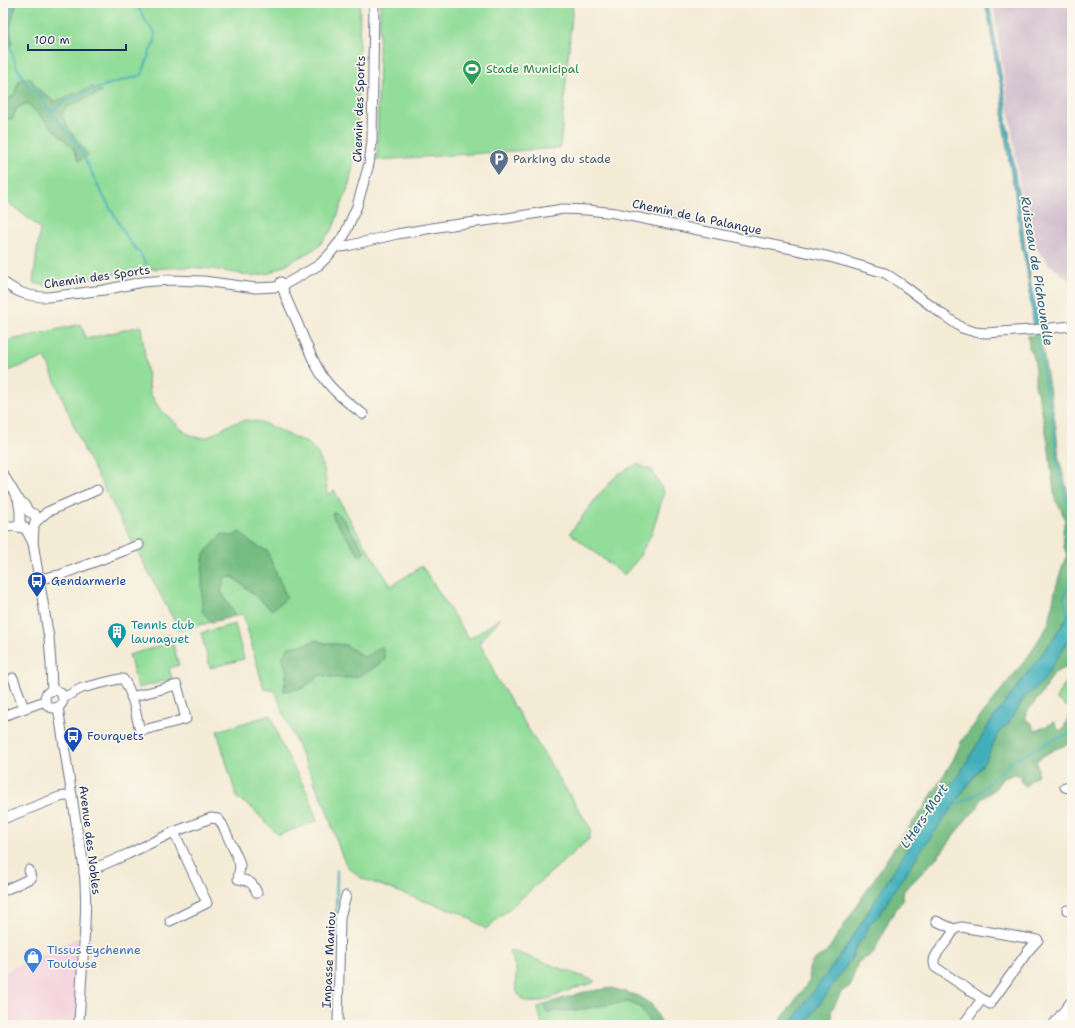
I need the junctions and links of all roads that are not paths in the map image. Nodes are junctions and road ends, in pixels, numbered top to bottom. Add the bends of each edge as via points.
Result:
1 (374, 3) edge
2 (341, 247) dead end
3 (3, 282) edge
4 (282, 284) junction
5 (1072, 326) edge
6 (363, 414) dead end
7 (3, 474) edge
8 (97, 490) dead end
9 (18, 499) junction
10 (30, 512) junction
11 (47, 512) junction
12 (20, 517) junction
13 (35, 524) junction
14 (4, 527) edge
15 (24, 528) junction
16 (32, 543) junction
17 (139, 545) dead end
18 (38, 579) junction
19 (13, 678) dead end
20 (52, 691) junction
21 (131, 696) junction
22 (63, 698) junction
23 (45, 701) junction
24 (58, 707) junction
25 (24, 708) junction
26 (3, 716) edge
27 (72, 795) junction
28 (3, 819) edge
29 (174, 832) junction
30 (28, 870) dead end
31 (84, 873) junction
32 (3, 891) edge
33 (257, 893) dead end
34 (346, 896) dead end
35 (170, 921) dead end
36 (936, 921) dead end
37 (954, 929) junction
38 (982, 999) junction
39 (1072, 1003) edge
40 (1072, 1011) edge
41 (79, 1025) edge
42 (338, 1025) edge
43 (963, 1025) edge
44 (1054, 1025) edge
45 (1062, 1025) edge

1 - 4 street, Chemin des Sports via 372,141 369,164 359,199 344,236 329,255
2 - 5 street, Chemin de la Palanque via 397,234 563,209 614,212 830,257 885,273 962,328 975,332 1042,330
3 - 4 street, Chemin des Sports via 23,294 39,297 168,280 246,286
4 - 6 street via 316,366 338,395
7 - 9 street
8 - 11 street
9 - 10 street
9 - 12 street
10 - 11 street
10 - 12 street via 23,513
10 - 13 street via 35,517
11 - 13 street
12 - 14 street
12 - 15 street via 20,523
13 - 15 street via 30,529
13 - 16 street
14 - 15 street
15 - 16 street
16 - 18 street
17 - 18 street via 60,575
18 - 20 street via 49,638
19 - 25 street
20 - 22 street via 56,690
20 - 23 street via 46,694
21 - 21 street via 177,685 186,719 140,731
21 - 22 street via 126,683 119,678 82,688
22 - 24 street
23 - 24 street via 50,707
23 - 25 street
24 - 27 street, Avenue des Nobles
25 - 26 street
27 - 28 street via 59,797
27 - 31 street, Avenue des Nobles
29 - 31 street
29 - 33 street via 211,818 218,819 239,861 238,879 254,885
29 - 35 street via 207,903
30 - 32 street via 31,878
31 - 41 street, Avenue des Nobles via 86,910
34 - 42 street, Impasse Maniou via 340,918
36 - 37 street
37 - 38 street via 952,936 934,958 935,967
37 - 38 street via 961,927 1038,940 990,1004
38 - 43 street
39 - 44 street
40 - 45 street

